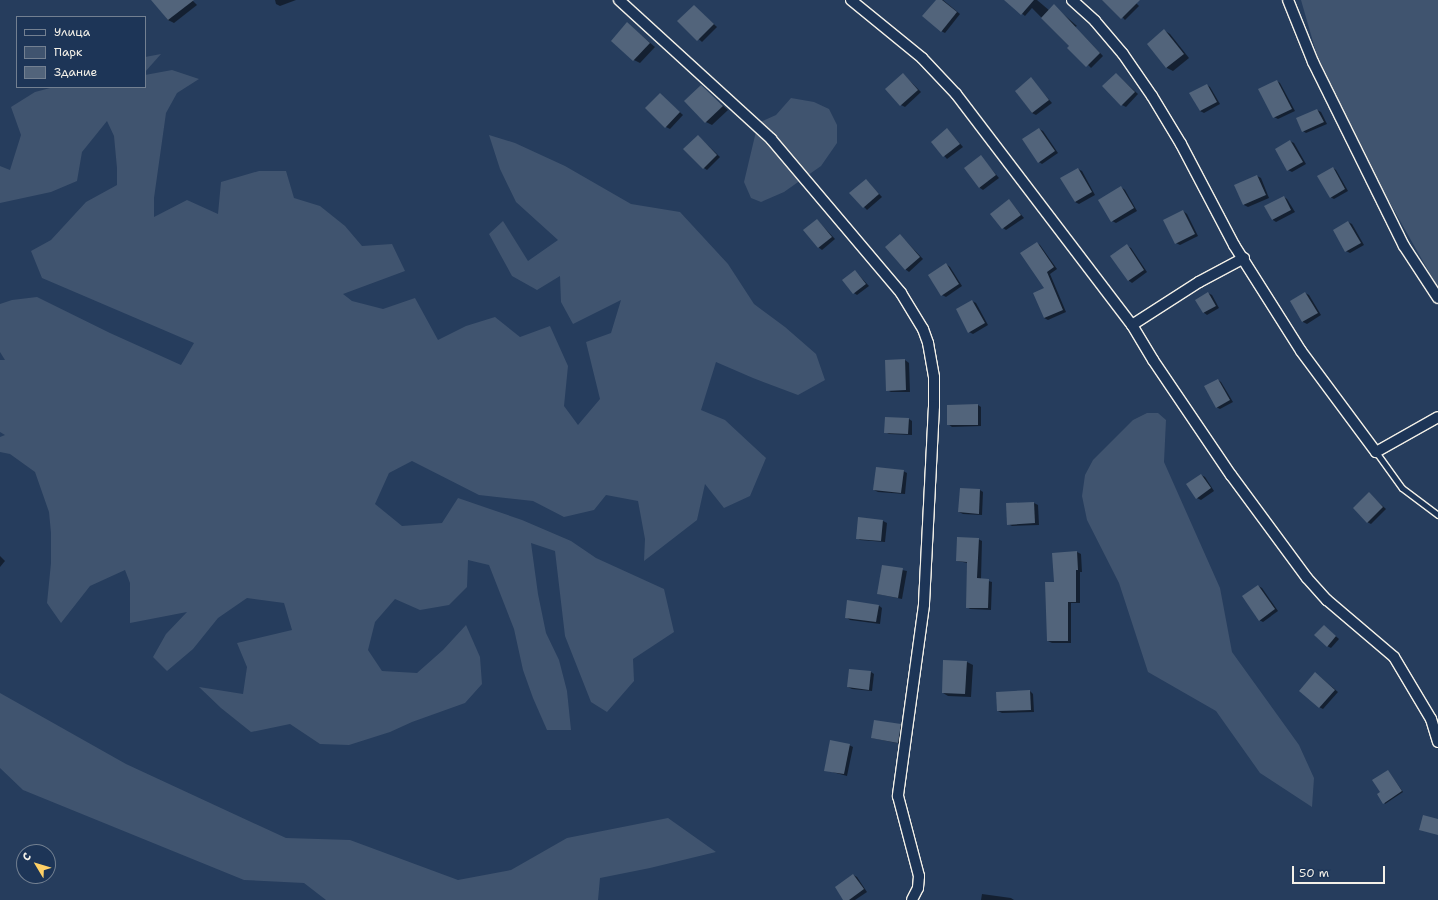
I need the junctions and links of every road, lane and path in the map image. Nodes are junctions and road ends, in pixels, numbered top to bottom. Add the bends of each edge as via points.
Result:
1 (619, 0) edge
2 (851, 0) edge
3 (1072, 0) edge
4 (1288, 0) edge
5 (1244, 258) junction
6 (1438, 298) edge
7 (1132, 325) junction
8 (1438, 417) edge
9 (1376, 452) junction
10 (1438, 515) edge
11 (1438, 742) edge
12 (912, 900) edge

1 - 12 street via 771,139 901,293 923,329 928,343 934,377 934,406 924,605 898,796 919,876 918,888
2 - 7 street via 922,58 956,94
3 - 5 street via 1123,54 1152,96 1181,144 1234,245
4 - 6 street via 1313,62 1404,246
5 - 7 street via 1199,282
5 - 9 street via 1301,351
7 - 11 street via 1231,475 1307,578 1326,600 1394,657 1431,719
8 - 9 street
9 - 10 lane via 1402,488

